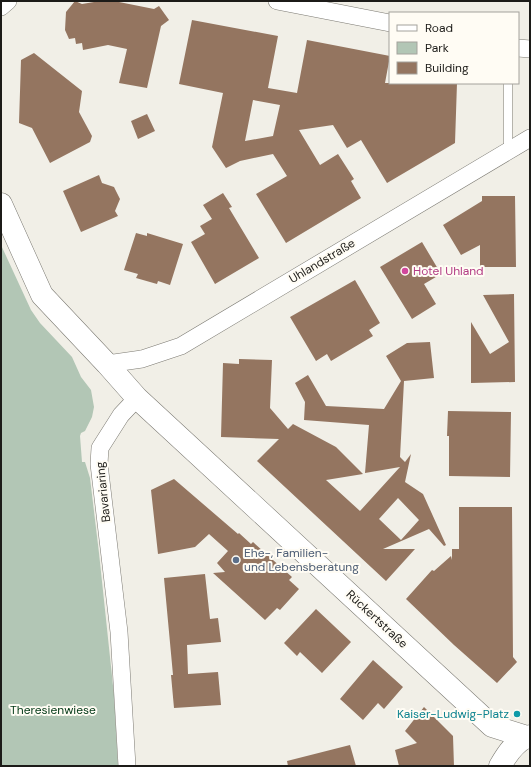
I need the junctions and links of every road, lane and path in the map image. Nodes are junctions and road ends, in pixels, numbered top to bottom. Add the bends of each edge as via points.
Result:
1 (8, 1) edge
2 (277, 1) edge
3 (1, 7) edge
4 (389, 23) edge
5 (519, 48) edge
6 (530, 49) edge
7 (508, 84) edge
8 (530, 138) edge
9 (508, 151) junction
10 (1, 204) edge
11 (107, 364) junction
12 (137, 398) junction
13 (492, 726) junction
14 (529, 735) edge
15 (127, 766) edge
16 (499, 766) edge

1 - 3 street
2 - 4 street
5 - 6 street
7 - 9 lane
8 - 9 street, Uhlandstraße
9 - 11 street, Uhlandstraße via 181,346 142,359
10 - 11 street via 42,295
11 - 12 street
12 - 13 street, Rückertstraße
12 - 15 street, Bavariaring via 121,415 100,448 98,464 120,632
13 - 14 street, Rückertstraße
13 - 16 street
14 - 16 street via 510,750

